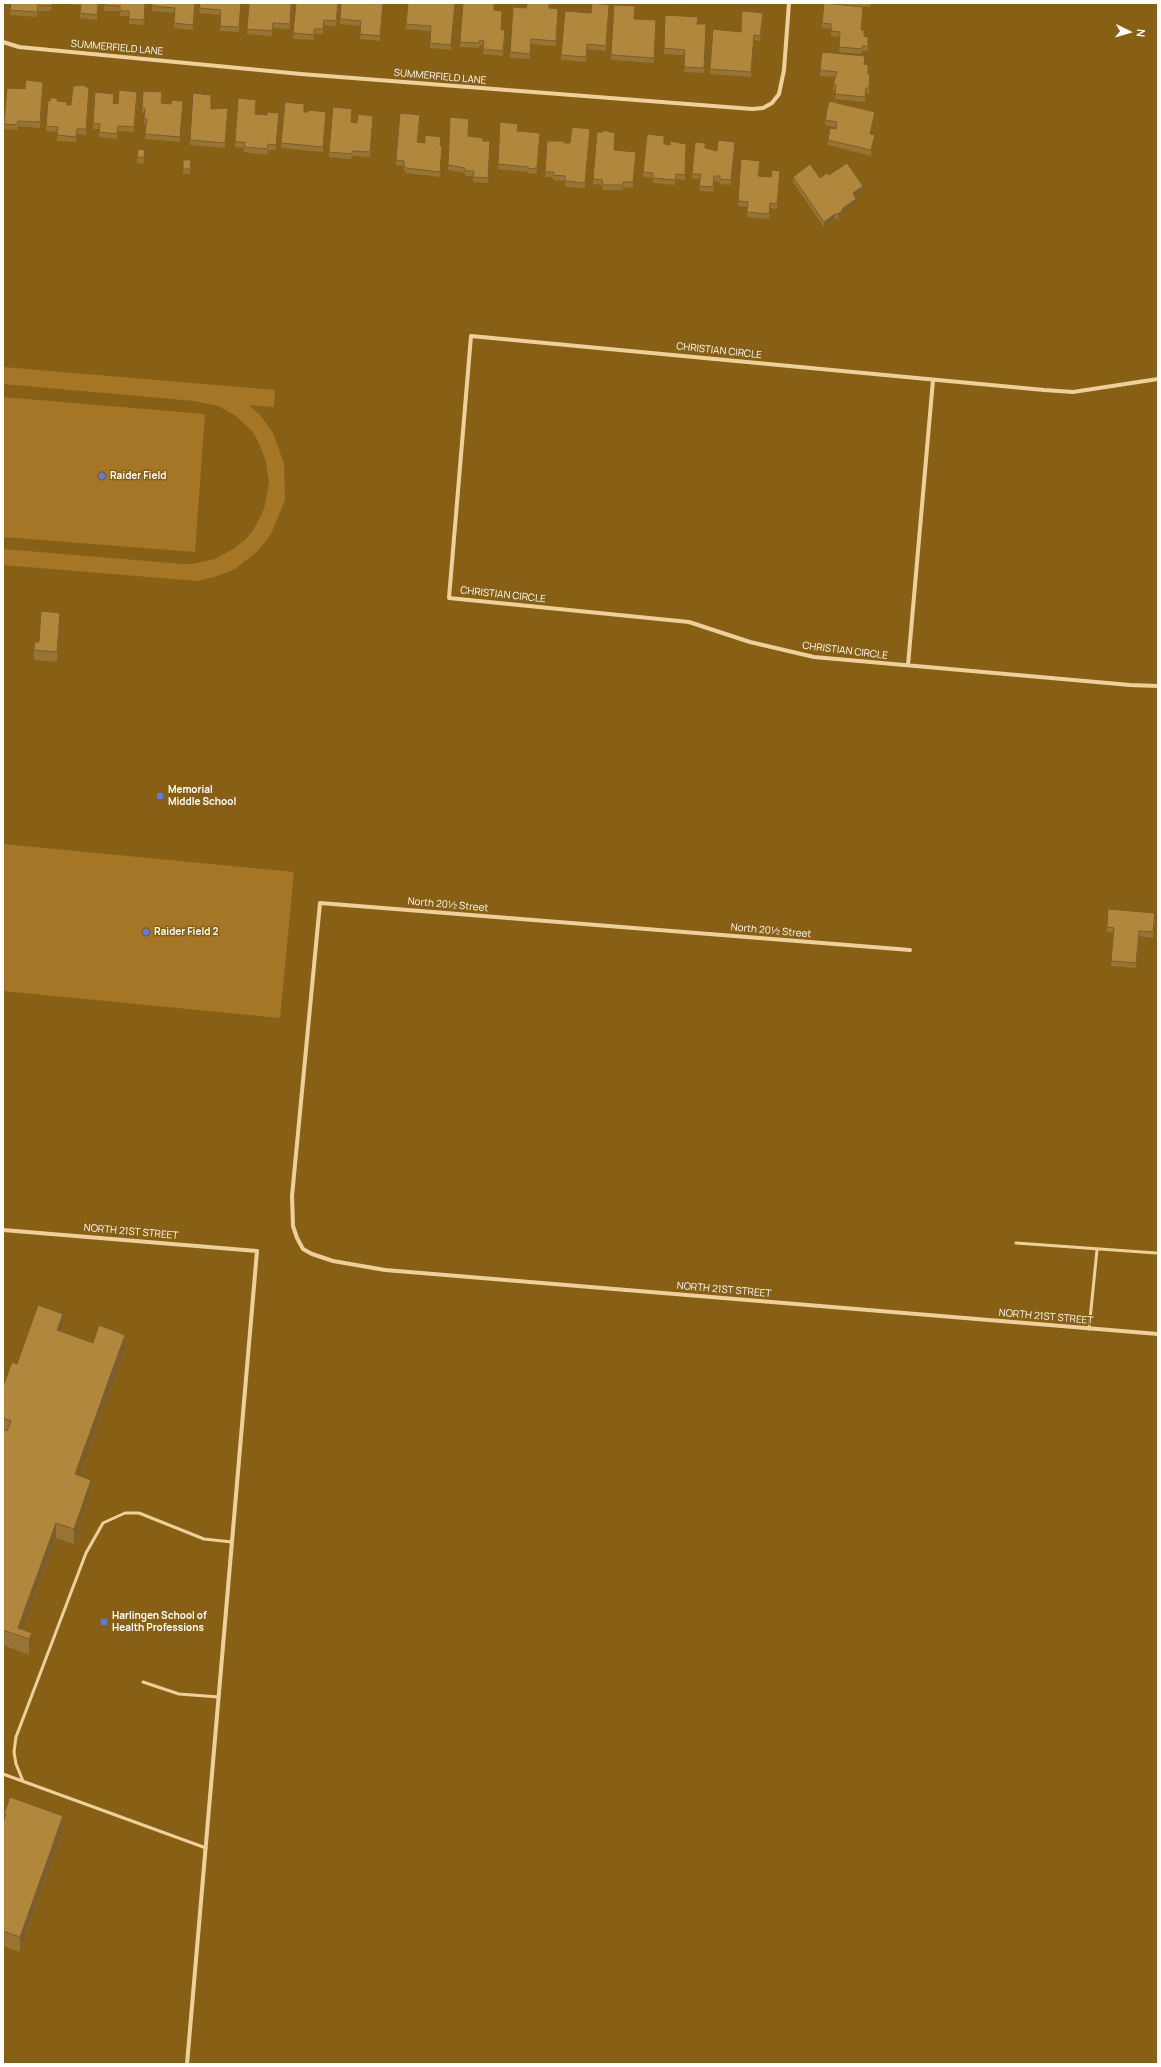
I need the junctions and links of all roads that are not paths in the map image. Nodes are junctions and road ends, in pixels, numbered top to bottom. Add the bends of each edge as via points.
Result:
1 (789, 3) edge
2 (3, 42) edge
3 (1158, 379) edge
4 (933, 380) junction
5 (908, 665) junction
6 (1158, 686) edge
7 (910, 950) dead end
8 (3, 1230) edge
9 (297, 1238) joint
10 (1016, 1243) dead end
11 (1097, 1250) junction
12 (1156, 1253) dead end
13 (1089, 1329) junction
14 (1158, 1334) edge
15 (232, 1542) junction
16 (144, 1682) dead end
17 (219, 1697) junction
18 (3, 1774) edge
19 (23, 1781) junction
20 (206, 1848) junction
21 (187, 2064) edge

1 - 2 street, SUMMERFIELD LANE via 784,70 779,94 772,103 763,108 752,109 278,72 19,47
3 - 4 street via 1073,392
4 - 5 street
4 - 5 street, CHRISTIAN CIRCLE via 471,336 449,598 689,622 750,642 814,657
5 - 6 street, CHRISTIAN CIRCLE
7 - 9 street, North 20½ Street via 320,903 292,1196 293,1226
8 - 15 street, NORTH 21ST STREET via 257,1251
9 - 13 street, NORTH 21ST STREET via 304,1249 312,1254 333,1261 385,1270
10 - 11 lane
11 - 12 lane
11 - 13 lane
13 - 14 street, NORTH 21ST STREET
15 - 17 street
15 - 19 lane via 204,1539 139,1513 125,1514 103,1524 86,1553 16,1737 14,1752
16 - 17 lane via 179,1694
17 - 20 street
18 - 19 lane
19 - 20 lane
20 - 21 street

